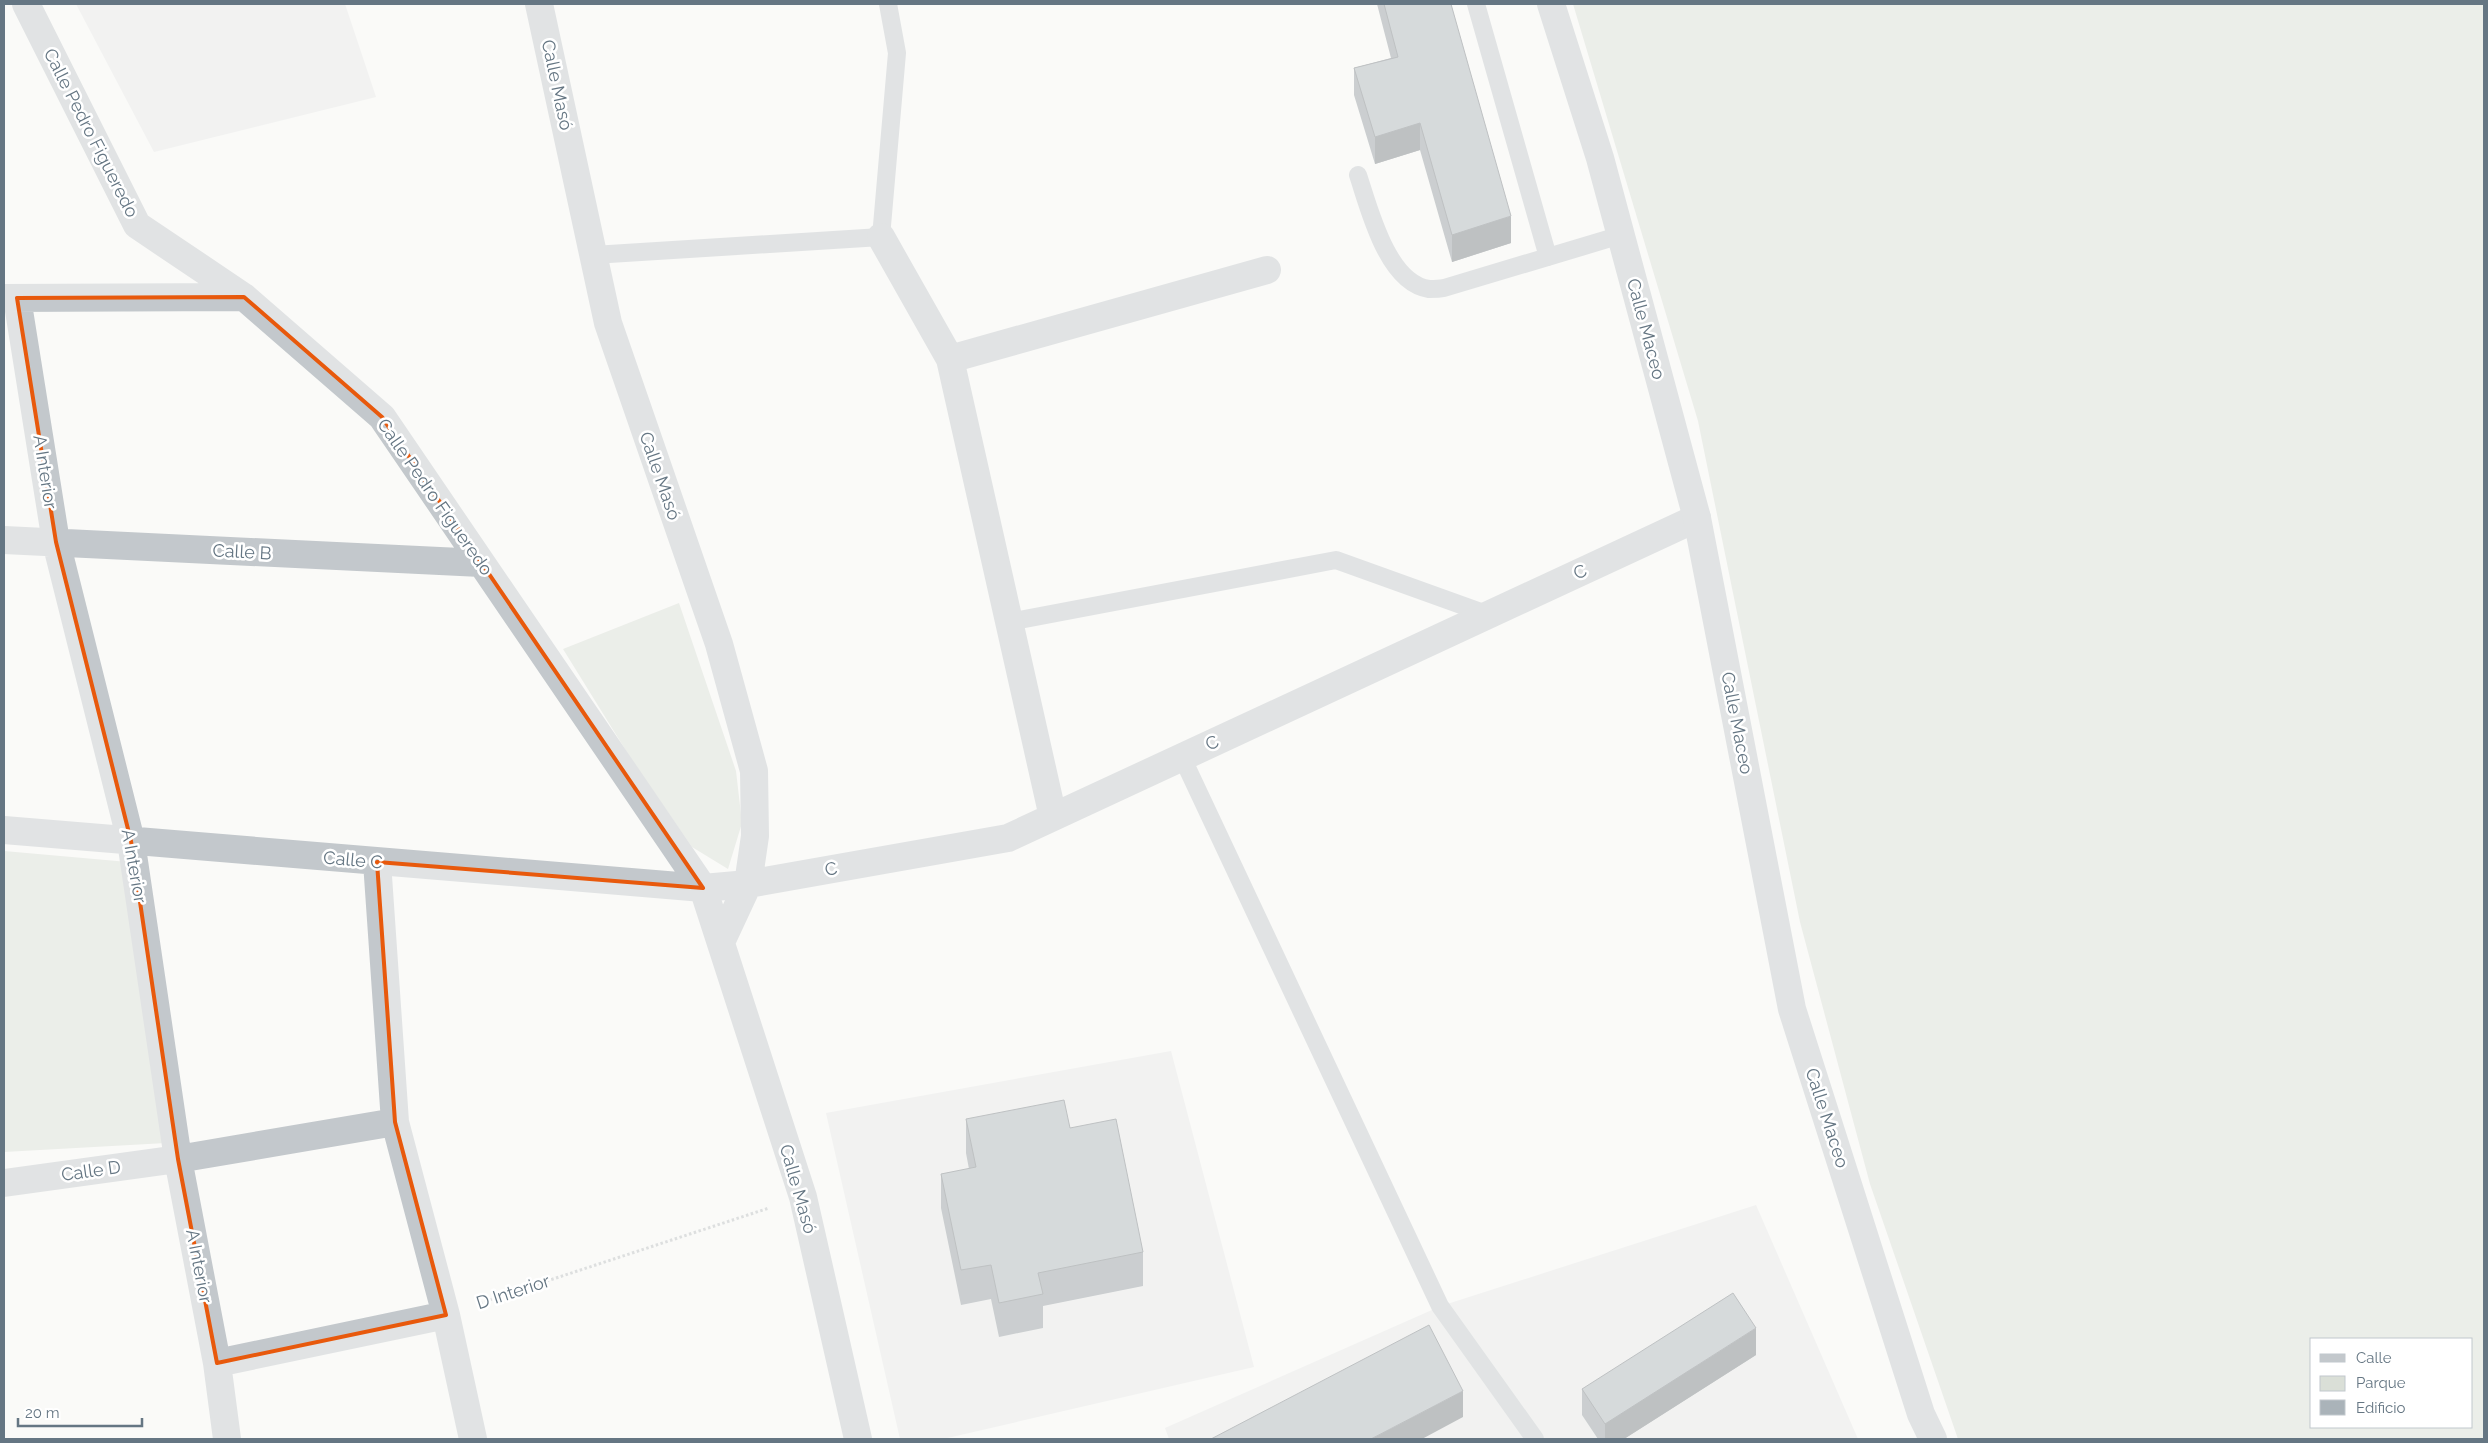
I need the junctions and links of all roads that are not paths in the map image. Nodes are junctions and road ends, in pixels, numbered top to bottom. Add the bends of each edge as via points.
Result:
1 (26, 4) edge
2 (539, 4) edge
3 (888, 4) edge
4 (1476, 4) edge
5 (1552, 4) edge
6 (1358, 175) dead end
7 (1621, 235) junction
8 (882, 237) junction
9 (593, 255) junction
10 (1548, 257) junction
11 (1266, 270) dead end
12 (244, 297) junction
13 (10, 298) edge
14 (950, 359) junction
15 (1697, 518) junction
16 (4, 540) edge
17 (56, 542) junction
18 (481, 563) junction
19 (1488, 615) junction
20 (1009, 622) junction
21 (1182, 757) junction
22 (1053, 818) junction
23 (4, 830) edge
24 (131, 841) junction
25 (377, 862) junction
26 (748, 884) junction
27 (703, 888) junction
28 (721, 942) junction
29 (395, 1122) junction
30 (178, 1159) junction
31 (4, 1183) edge
32 (446, 1315) junction
33 (217, 1363) junction
34 (227, 1439) edge
35 (473, 1439) edge
36 (858, 1439) edge
37 (1535, 1439) edge
38 (1933, 1439) edge

1 - 12 street, Calle Pedro Figueredo via 138,225
2 - 9 street, Calle Masó
3 - 8 lane via 898,53
4 - 10 lane
5 - 7 street, Calle Maceo
6 - 10 lane via 1380,239 1399,270 1427,289 1444,288
7 - 10 lane
7 - 15 street, Calle Maceo
8 - 9 lane
8 - 14 street
9 - 26 street, Calle Masó via 608,323 718,644 754,771 755,836
11 - 14 street
12 - 13 street
12 - 18 street, Calle Pedro Figueredo via 382,417
13 - 17 street, A Interior
14 - 20 street
15 - 19 street, C
15 - 38 street, Calle Maceo via 1792,1009 1921,1414
16 - 17 street, Calle B
17 - 18 street, Calle B
17 - 24 street, A Interior
18 - 27 street, Calle Pedro Figueredo
19 - 20 lane via 1336,560
19 - 21 street, C
20 - 22 street
21 - 22 street, C
21 - 37 lane via 1440,1306
22 - 26 street, C via 1008,838
23 - 24 street, Calle C
24 - 25 street, Calle C
24 - 30 street, A Interior
25 - 27 street, Calle C
25 - 29 street
26 - 27 street, C
26 - 28 street, Calle Masó
27 - 28 street, Calle Masó
28 - 36 street, Calle Masó via 803,1197
29 - 30 street, Calle D
29 - 32 street
30 - 31 street, Calle D
30 - 33 street, A Interior
32 - 33 street
32 - 35 street
33 - 34 street, A Interior

